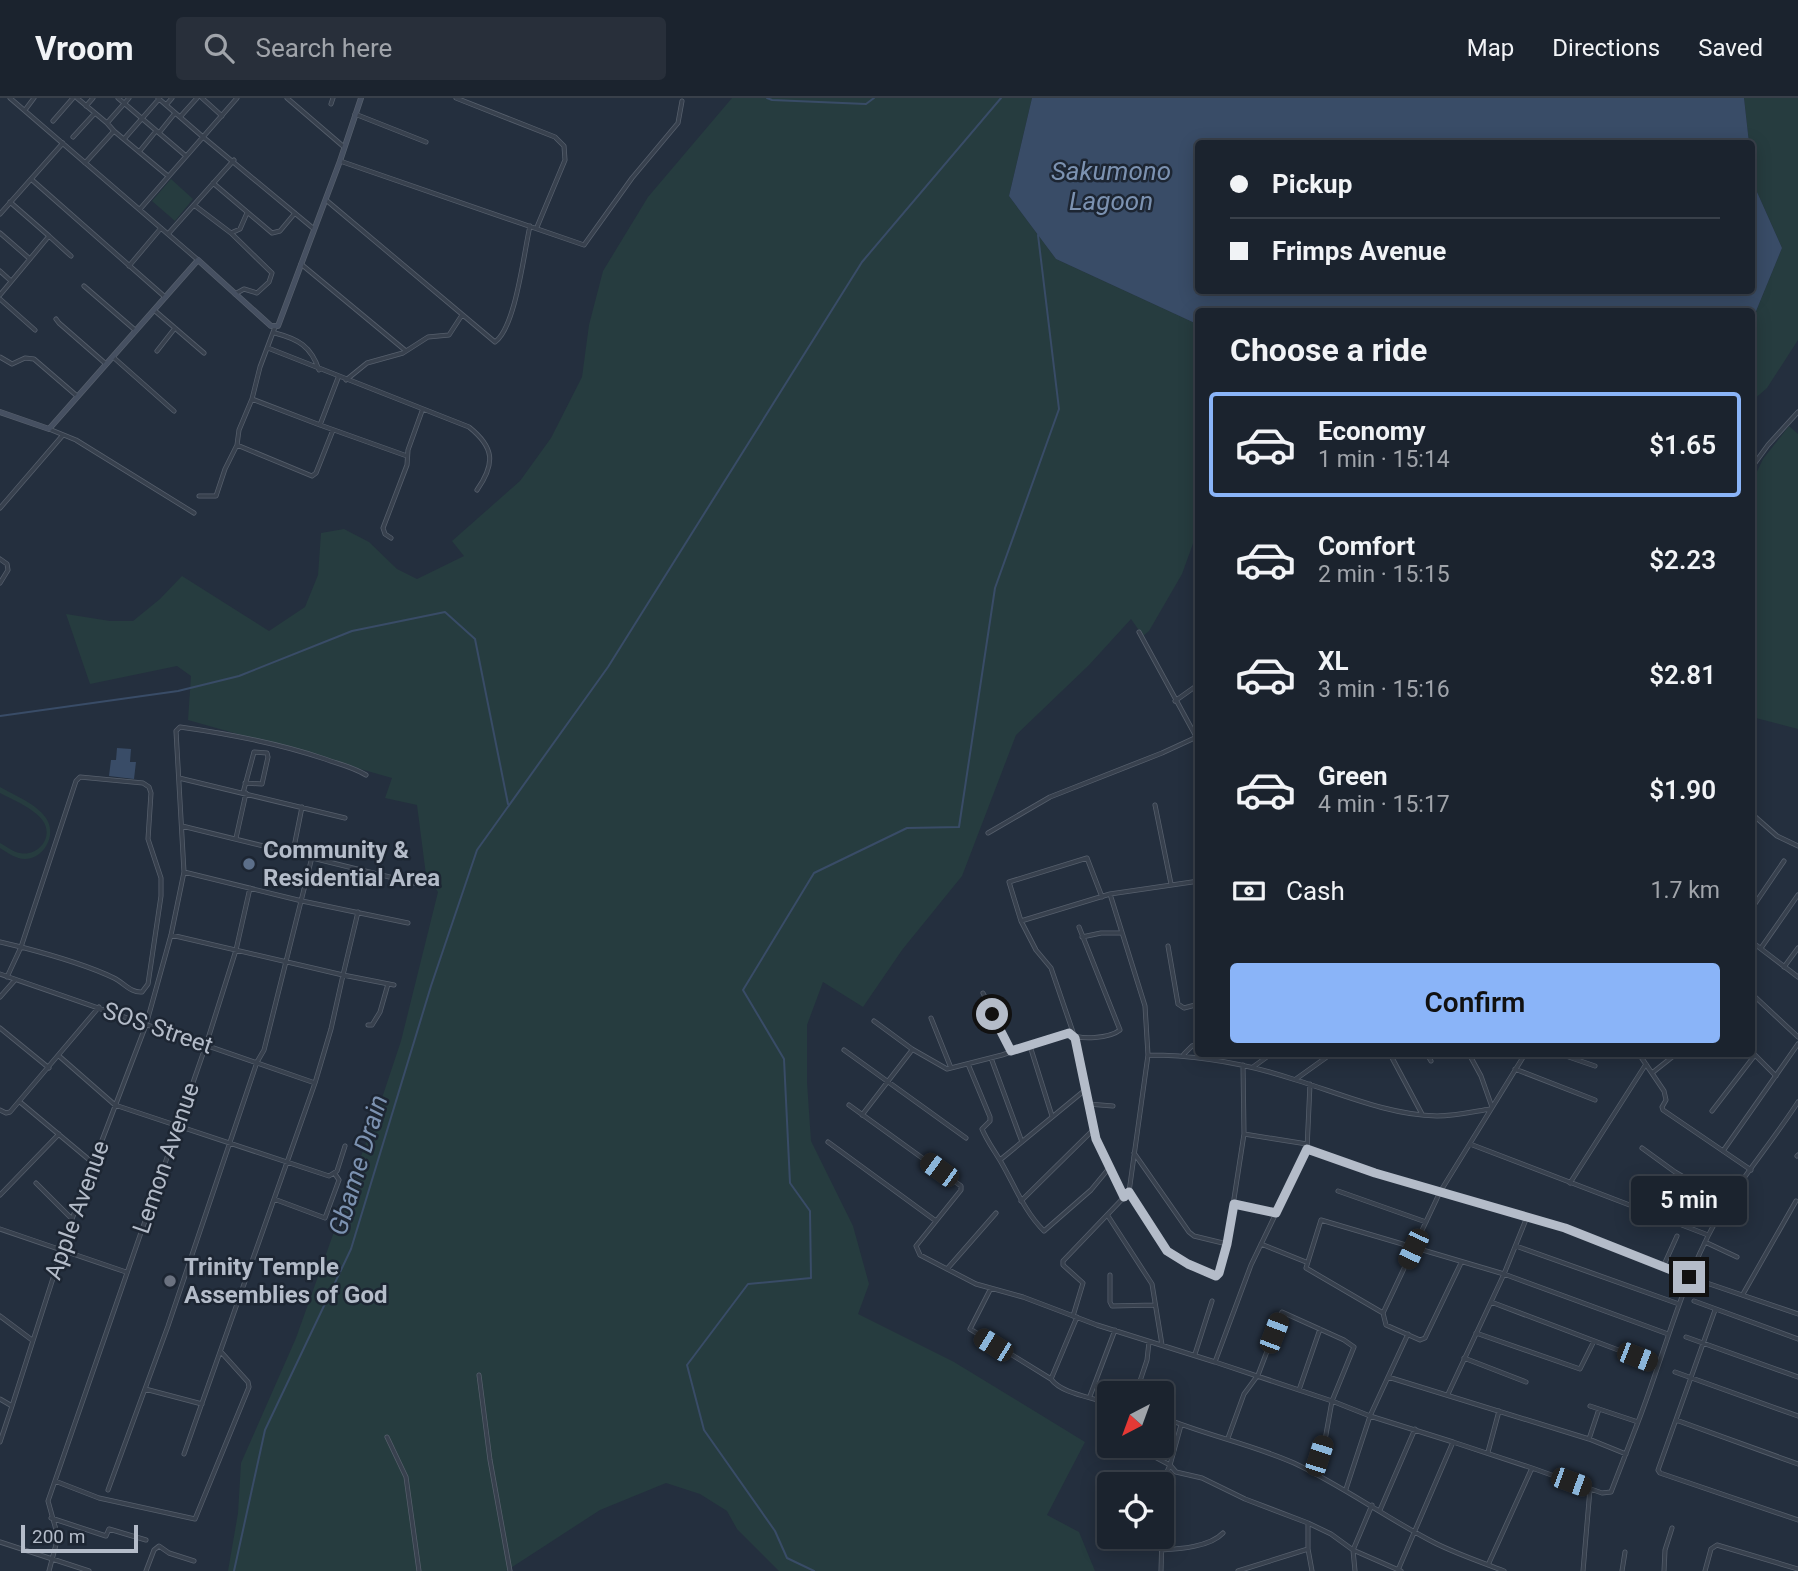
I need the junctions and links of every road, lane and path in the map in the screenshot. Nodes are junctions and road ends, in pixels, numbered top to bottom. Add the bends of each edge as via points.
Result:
1 (10, 98) edge
2 (34, 98) edge
3 (75, 98) edge
4 (93, 98) edge
5 (118, 98) edge
6 (129, 98) edge
7 (159, 98) edge
8 (172, 98) edge
9 (199, 98) edge
10 (237, 98) edge
11 (287, 98) edge
12 (333, 98) edge
13 (361, 98) edge
14 (456, 98) edge
15 (470, 100) edge
16 (682, 101) dead end
17 (124, 104) junction
18 (331, 104) dead end
19 (166, 105) junction
20 (86, 106) junction
21 (25, 110) junction
22 (95, 113) junction
23 (175, 113) junction
24 (355, 114) junction
25 (222, 116) junction
26 (180, 117) junction
27 (142, 118) junction
28 (53, 121) dead end
29 (107, 123) junction
30 (114, 131) junction
31 (157, 132) junction
32 (74, 136) dead end
33 (203, 137) junction
34 (124, 139) junction
35 (426, 142) dead end
36 (63, 143) junction
37 (344, 147) junction
38 (139, 152) junction
39 (186, 156) junction
40 (234, 160) junction
41 (340, 161) junction
42 (85, 163) junction
43 (168, 176) junction
44 (31, 179) junction
45 (213, 183) junction
46 (326, 200) junction
47 (10, 202) junction
48 (194, 205) junction
49 (140, 209) junction
50 (247, 213) junction
51 (295, 213) junction
52 (0, 214) edge
53 (530, 225) junction
54 (537, 227) junction
55 (161, 228) junction
56 (314, 229) junction
57 (0, 233) edge
58 (231, 233) junction
59 (168, 234) junction
60 (49, 236) junction
61 (71, 256) dead end
62 (31, 259) junction
63 (198, 260) junction
64 (301, 264) junction
65 (129, 266) junction
66 (0, 271) edge
67 (12, 281) junction
68 (84, 286) dead end
69 (235, 294) junction
70 (0, 297) edge
71 (165, 297) junction
72 (154, 310) junction
73 (463, 315) junction
74 (56, 318) dead end
75 (174, 328) junction
76 (35, 330) dead end
77 (135, 330) junction
78 (275, 330) junction
79 (268, 348) junction
80 (157, 351) dead end
81 (406, 351) junction
82 (204, 353) dead end
83 (113, 356) junction
84 (0, 357) edge
85 (106, 364) junction
86 (320, 370) junction
87 (338, 377) junction
88 (346, 380) junction
89 (77, 396) junction
90 (252, 399) junction
91 (174, 411) dead end
92 (422, 411) junction
93 (0, 412) edge
94 (1798, 412) edge
95 (320, 425) junction
96 (49, 429) junction
97 (333, 430) junction
98 (63, 435) junction
99 (237, 446) junction
100 (407, 456) junction
101 (1755, 463) edge
102 (477, 490) dead end
103 (199, 496) dead end
104 (0, 508) edge
105 (194, 513) dead end
106 (391, 538) dead end
107 (0, 559) edge
108 (0, 583) edge
109 (1139, 632) dead end
110 (1195, 687) edge
111 (1175, 701) junction
112 (1195, 733) edge
113 (1195, 739) edge
114 (366, 775) dead end
115 (178, 778) junction
116 (245, 783) junction
117 (244, 793) junction
118 (1155, 805) dead end
119 (302, 807) junction
120 (1755, 817) edge
121 (345, 818) dead end
122 (182, 826) junction
123 (988, 833) dead end
124 (236, 838) junction
125 (1798, 846) edge
126 (293, 852) junction
127 (312, 857) junction
128 (1783, 861) dead end
129 (184, 872) junction
130 (1195, 881) edge
131 (418, 884) dead end
132 (1171, 884) junction
133 (250, 888) junction
134 (1110, 894) junction
135 (1798, 895) edge
136 (1102, 897) junction
137 (302, 901) junction
138 (1755, 903) edge
139 (358, 912) junction
140 (1021, 921) junction
141 (408, 923) dead end
142 (1079, 927) dead end
143 (1122, 933) junction
144 (171, 935) junction
145 (1083, 937) junction
146 (0, 942) edge
147 (1755, 944) edge
148 (1168, 946) dead end
149 (21, 947) junction
150 (1761, 948) junction
151 (1798, 948) edge
152 (236, 950) junction
153 (288, 961) junction
154 (1784, 967) junction
155 (0, 974) edge
156 (342, 975) junction
157 (7, 977) junction
158 (1798, 977) edge
159 (15, 980) junction
160 (388, 984) junction
161 (394, 985) dead end
162 (983, 993) dead end
163 (1755, 996) edge
164 (0, 998) edge
165 (1195, 1005) edge
166 (99, 1007) junction
167 (931, 1018) dead end
168 (874, 1021) dead end
169 (146, 1025) junction
170 (368, 1025) dead end
171 (0, 1028) edge
172 (1798, 1037) edge
173 (1075, 1038) junction
174 (1798, 1044) edge
175 (206, 1045) junction
176 (1195, 1045) edge
177 (1030, 1046) junction
178 (912, 1049) junction
179 (844, 1050) dead end
180 (1011, 1051) junction
181 (1148, 1055) junction
182 (1183, 1055) junction
183 (1755, 1055) edge
184 (59, 1056) junction
185 (1267, 1057) edge
186 (1326, 1057) edge
187 (1392, 1057) edge
188 (1429, 1057) edge
189 (1471, 1057) edge
190 (1523, 1057) edge
191 (1569, 1057) edge
192 (1641, 1057) edge
193 (1672, 1057) edge
194 (1750, 1057) edge
195 (991, 1058) junction
196 (1323, 1059) joint
197 (1431, 1061) dead end
198 (257, 1062) junction
199 (968, 1064) junction
200 (1646, 1064) junction
201 (1243, 1065) junction
202 (1595, 1066) dead end
203 (1253, 1067) junction
204 (49, 1068) junction
205 (951, 1068) junction
206 (1515, 1069) junction
207 (1652, 1073) junction
208 (1776, 1076) junction
209 (1295, 1079) junction
210 (888, 1082) junction
211 (315, 1083) junction
212 (1310, 1084) junction
213 (1085, 1090) junction
214 (1595, 1100) dead end
215 (20, 1102) junction
216 (1798, 1102) edge
217 (1088, 1104) junction
218 (115, 1105) junction
219 (849, 1105) dead end
220 (1113, 1106) dead end
221 (1491, 1108) junction
222 (0, 1110) edge
223 (1712, 1111) dead end
224 (1422, 1114) junction
225 (862, 1115) junction
226 (1052, 1116) junction
227 (177, 1127) junction
228 (1094, 1129) junction
229 (59, 1134) junction
230 (1244, 1134) junction
231 (966, 1138) dead end
232 (828, 1142) dead end
233 (1022, 1142) junction
234 (229, 1143) junction
235 (1470, 1144) junction
236 (345, 1146) dead end
237 (1307, 1146) junction
238 (1642, 1148) dead end
239 (1723, 1151) junction
240 (1134, 1153) junction
241 (1000, 1160) junction
242 (287, 1162) junction
243 (93, 1163) junction
244 (1110, 1167) junction
245 (1751, 1170) junction
246 (335, 1174) junction
247 (37, 1183) dead end
248 (1570, 1184) junction
249 (1338, 1191) dead end
250 (1129, 1192) junction
251 (1440, 1192) junction
252 (0, 1195) edge
253 (1124, 1197) junction
254 (274, 1199) junction
255 (1796, 1200) dead end
256 (1021, 1202) junction
257 (1727, 1202) junction
258 (1234, 1204) junction
259 (996, 1213) dead end
260 (1276, 1213) junction
261 (1108, 1216) junction
262 (1528, 1216) junction
263 (72, 1219) junction
264 (936, 1220) junction
265 (1426, 1222) junction
266 (0, 1228) edge
267 (1708, 1235) junction
268 (1677, 1236) dead end
269 (1705, 1242) junction
270 (1227, 1244) junction
271 (1261, 1244) junction
272 (1515, 1246) junction
273 (1413, 1249) junction
274 (61, 1251) junction
275 (1737, 1257) dead end
276 (1306, 1262) junction
277 (1461, 1263) junction
278 (1662, 1267) junction
279 (947, 1269) junction
280 (126, 1272) junction
281 (1110, 1275) dead end
282 (1504, 1275) junction
283 (1689, 1277) junction
284 (992, 1288) junction
285 (1743, 1294) junction
286 (1212, 1301) dead end
287 (1693, 1301) dead end
288 (1491, 1302) junction
289 (1679, 1304) junction
290 (1156, 1305) junction
291 (1715, 1310) junction
292 (1383, 1313) junction
293 (1798, 1314) edge
294 (0, 1316) edge
295 (1075, 1316) junction
296 (1320, 1329) junction
297 (1115, 1330) junction
298 (1476, 1333) junction
299 (1408, 1334) junction
300 (1668, 1334) junction
301 (1686, 1337) dead end
302 (1798, 1339) edge
303 (32, 1340) junction
304 (1594, 1341) junction
305 (1149, 1342) junction
306 (1703, 1343) junction
307 (1162, 1345) junction
308 (221, 1352) junction
309 (1195, 1354) junction
310 (1464, 1358) junction
311 (1215, 1362) junction
312 (1658, 1365) junction
313 (1675, 1372) dead end
314 (479, 1375) dead end
315 (1258, 1375) junction
316 (1388, 1377) junction
317 (1691, 1377) junction
318 (1798, 1377) edge
319 (1051, 1378) junction
320 (1140, 1381) edge
321 (1526, 1382) dead end
322 (145, 1390) junction
323 (1299, 1390) junction
324 (1448, 1394) junction
325 (1090, 1396) junction
326 (0, 1399) edge
327 (1097, 1399) edge
328 (1332, 1401) junction
329 (202, 1404) junction
330 (12, 1406) junction
331 (1590, 1406) dead end
332 (1599, 1409) junction
333 (1499, 1411) junction
334 (1370, 1416) junction
335 (1798, 1416) edge
336 (1676, 1420) junction
337 (1174, 1422) edge
338 (1638, 1422) junction
339 (1181, 1425) junction
340 (1415, 1429) junction
341 (387, 1437) dead end
342 (1228, 1438) junction
343 (1589, 1439) junction
344 (0, 1442) edge
345 (1453, 1442) junction
346 (1488, 1452) junction
347 (184, 1454) dead end
348 (1626, 1455) junction
349 (1157, 1458) edge
350 (1798, 1464) edge
351 (1170, 1465) junction
352 (1532, 1468) junction
353 (1167, 1472) edge
354 (1314, 1473) junction
355 (55, 1481) junction
356 (1346, 1489) junction
357 (1590, 1489) junction
358 (108, 1490) dead end
359 (1372, 1505) junction
360 (1380, 1510) junction
361 (51, 1518) junction
362 (1798, 1520) edge
363 (1308, 1523) junction
364 (1672, 1528) dead end
365 (1415, 1531) junction
366 (1223, 1534) dead end
367 (146, 1540) dead end
368 (0, 1542) edge
369 (1308, 1549) junction
370 (1161, 1550) joint
371 (1353, 1550) junction
372 (1625, 1552) dead end
373 (53, 1559) junction
374 (194, 1561) dead end
375 (1488, 1565) junction
376 (1785, 1568) edge
377 (1798, 1569) edge
378 (1399, 1570) edge
379 (49, 1571) edge
380 (89, 1571) edge
381 (146, 1571) edge
382 (419, 1571) edge
383 (510, 1571) edge
384 (1161, 1571) edge
385 (1238, 1571) edge
386 (1312, 1571) edge
387 (1354, 1571) edge
388 (1504, 1571) edge
389 (1583, 1571) edge
390 (1622, 1571) edge
391 (1664, 1571) edge
392 (1704, 1571) edge

1 - 21 street
2 - 21 street
3 - 20 street
3 - 28 street
4 - 20 street
5 - 17 street
6 - 17 street
7 - 19 street
7 - 27 street
8 - 19 street
9 - 25 street
9 - 26 street
10 - 25 street
11 - 37 street
12 - 18 street
13 - 24 street
14 - 15 street
15 - 54 street via 555,137 565,146 562,169
16 - 54 street via 678,123 586,243
17 - 27 street
17 - 29 street
19 - 23 street
20 - 22 street
21 - 36 street
22 - 29 street
22 - 32 street
23 - 26 street
23 - 31 street
24 - 35 street
24 - 37 street
25 - 33 street
26 - 33 street
27 - 31 street
27 - 34 street
29 - 30 street
30 - 34 street
30 - 42 street
31 - 38 street
31 - 39 street
33 - 39 street
33 - 40 street
34 - 38 street
36 - 42 street
36 - 44 street
37 - 41 street
38 - 43 street
39 - 43 street
40 - 45 street
40 - 51 street
41 - 46 street
41 - 53 street
42 - 49 street
43 - 49 street
44 - 47 street
44 - 65 street
45 - 48 street
45 - 50 street
46 - 56 street
46 - 73 street
47 - 52 street
47 - 60 street
48 - 58 street
48 - 59 street
49 - 55 street
50 - 51 street via 275,234
50 - 58 street via 240,229
51 - 56 street
53 - 54 street
53 - 73 street via 519,287 499,338 493,341
55 - 59 street
55 - 65 street
56 - 64 street
57 - 62 street
58 - 69 street via 272,274 257,293 244,289
59 - 63 street
60 - 61 street
60 - 62 street
62 - 67 street
63 - 69 street
63 - 71 street
64 - 78 street
64 - 81 street
65 - 71 street
66 - 67 street
67 - 70 street
68 - 77 street
69 - 78 street
70 - 76 street
71 - 72 street
72 - 75 street
72 - 77 street
73 - 81 street via 449,335 428,337
74 - 85 street
75 - 80 street
75 - 82 street
77 - 83 street
78 - 79 street
78 - 86 street via 302,342
79 - 86 street
79 - 90 street
81 - 88 street via 367,363
83 - 85 street
83 - 91 street
84 - 89 street via 12,364 34,359
85 - 89 street
86 - 87 street
87 - 88 street
87 - 95 street
88 - 92 street
89 - 96 street
90 - 95 street
90 - 99 street
92 - 100 street
92 - 102 street via 462,424 485,441 491,451 484,481
93 - 96 street
94 - 101 street
95 - 97 street
96 - 98 street
97 - 99 street via 312,476
97 - 100 street
98 - 104 street
98 - 105 street
99 - 103 street via 216,496
100 - 106 street via 383,528
107 - 108 street via 8,570
109 - 111 street
110 - 111 street
111 - 112 street
113 - 123 street via 1050,797
114 - 115 street, Apple Avenue via 305,752 180,727 176,731
115 - 117 street
115 - 122 street, Apple Avenue
116 - 116 street via 254,752 267,753 262,785
116 - 117 street
117 - 119 street
117 - 124 street
118 - 132 street
119 - 121 street
119 - 126 street
120 - 125 street via 1777,836
122 - 124 street
122 - 129 street, Apple Avenue
124 - 126 street
126 - 127 street
127 - 131 street
127 - 137 street
128 - 138 street
129 - 133 street
129 - 144 street, Apple Avenue
130 - 132 street
132 - 134 street
133 - 137 street
133 - 152 street, Lemon Avenue
134 - 136 street
134 - 143 street
135 - 150 street
136 - 140 street
136 - 140 street via 1087,858 1009,882
137 - 139 street
137 - 153 street
139 - 141 street
139 - 156 street
140 - 173 street via 1051,968
142 - 145 street
143 - 145 street
143 - 181 street via 1145,1006
144 - 152 street
144 - 169 street, Apple Avenue
145 - 173 street via 1120,1030
146 - 149 street
147 - 150 street
148 - 165 street via 1178,1004 1184,1008
149 - 149 street via 78,779 146,784 151,793 148,839 161,878 146,989 137,993 117,979
149 - 157 street
150 - 154 street
151 - 154 street
152 - 153 street
152 - 175 street, Lemon Avenue
153 - 156 street
153 - 198 street
154 - 158 street
155 - 157 street, SOS Street
156 - 160 street
156 - 211 street
157 - 159 street, SOS Street
159 - 164 street
159 - 166 street, SOS Street
160 - 161 street
160 - 170 street via 380,1012
162 - 180 street
163 - 172 street
166 - 169 street, SOS Street
166 - 184 street
167 - 205 street
168 - 178 street
169 - 175 street, SOS Street
169 - 218 street, Apple Avenue
171 - 204 street
173 - 177 street via 1069,1033
173 - 213 street
174 - 208 street
175 - 198 street, SOS Street
175 - 227 street, Lemon Avenue
176 - 182 street
177 - 180 street
177 - 226 street
178 - 205 street
178 - 210 street
179 - 210 street
180 - 195 street
181 - 182 street
181 - 240 street
182 - 201 street
183 - 208 street
184 - 204 street
184 - 218 street
185 - 203 street
186 - 196 street
187 - 224 street
188 - 197 street
189 - 221 street
190 - 206 street
191 - 202 street
192 - 200 street
193 - 207 street
194 - 223 street
195 - 199 street
195 - 233 street
196 - 209 street
198 - 211 street, SOS Street
198 - 234 street
199 - 205 street
199 - 241 street via 990,1117 982,1129
200 - 207 street
200 - 248 street
201 - 203 street
201 - 230 street
203 - 209 street
204 - 215 street
206 - 214 street
206 - 221 street
207 - 239 street via 1666,1095 1663,1110
208 - 239 street
209 - 212 street
210 - 225 street
210 - 231 street
211 - 242 street
212 - 224 street
212 - 237 street
213 - 217 street
213 - 226 street
215 - 222 street via 10,1112
215 - 229 street
216 - 245 street
217 - 220 street
217 - 228 street
218 - 227 street
218 - 243 street, Apple Avenue
219 - 225 street
221 - 224 street
221 - 235 street
225 - 264 street via 961,1186
226 - 233 street
227 - 234 street
227 - 280 street, Lemon Avenue
228 - 244 street
228 - 256 street
229 - 243 street
229 - 252 street
230 - 237 street
230 - 258 street
232 - 264 street
233 - 241 street
234 - 242 street
234 - 322 street
235 - 248 street
235 - 251 street
236 - 246 street
237 - 251 street
237 - 260 street
238 - 257 street
239 - 245 street
240 - 250 street
240 - 270 street via 1189,1232
241 - 256 street
242 - 246 street
242 - 254 street
243 - 263 street, Apple Avenue
244 - 253 street
244 - 256 street via 1047,1231
245 - 257 street
246 - 254 street via 339,1180 325,1218
247 - 263 street
248 - 267 street
249 - 265 street
250 - 253 street
250 - 270 street via 1167,1251 1188,1264 1218,1275
251 - 262 street
251 - 265 street
253 - 261 street
254 - 308 street
255 - 285 street
257 - 267 street
258 - 260 street
258 - 270 street
259 - 279 street
260 - 271 street
261 - 290 street via 1152,1284
261 - 295 street via 1063,1261 1083,1283
262 - 272 street
262 - 278 street
263 - 274 street, Apple Avenue
264 - 279 street via 916,1250
265 - 273 street
266 - 274 street
267 - 269 street
268 - 278 street
269 - 275 street
269 - 283 street
271 - 276 street
271 - 311 street
272 - 282 street
272 - 289 street
273 - 276 street via 1324,1219
273 - 277 street
273 - 292 street
274 - 280 street
274 - 303 street, Apple Avenue
276 - 292 street via 1308,1271
277 - 282 street
277 - 299 street via 1425,1338
278 - 283 street
279 - 284 street
280 - 355 street, Lemon Avenue
281 - 290 street via 1112,1306
282 - 288 street
282 - 300 street
283 - 285 street
283 - 289 street
284 - 295 street
284 - 319 street via 970,1329
285 - 293 street
286 - 309 street
287 - 291 street
288 - 298 street
288 - 304 street
289 - 300 street
290 - 307 street
291 - 302 street
291 - 306 street
292 - 299 street via 1386,1325
294 - 303 street
295 - 297 street
295 - 319 street
296 - 315 street via 1282,1312
296 - 323 street
296 - 328 street via 1354,1348
297 - 305 street
297 - 325 street
298 - 304 street via 1580,1369
298 - 310 street
299 - 316 street
300 - 312 street
301 - 306 street
303 - 330 street, Apple Avenue
304 - 312 street
305 - 307 street
305 - 320 street
306 - 317 street
306 - 318 street
307 - 309 street
308 - 329 street
308 - 355 street via 249,1387 195,1519 99,1498
309 - 311 street
310 - 321 street
310 - 324 street
311 - 315 street
312 - 338 street
313 - 317 street
314 - 383 street via 489,1461
315 - 323 street
315 - 342 street via 1244,1394
316 - 324 street
316 - 334 street
317 - 335 street
317 - 336 street
319 - 325 street via 1053,1383
322 - 329 street
322 - 358 street
323 - 328 street
324 - 333 street
325 - 327 street
326 - 330 street
328 - 334 street
328 - 354 street
329 - 347 street
330 - 344 street, Apple Avenue
331 - 332 street
332 - 338 street
332 - 343 street
333 - 343 street
333 - 346 street
334 - 340 street
334 - 356 street
336 - 350 street
336 - 362 street via 1660,1473
337 - 339 street
338 - 348 street
339 - 342 street
339 - 351 street
340 - 345 street
340 - 360 street
341 - 382 street via 406,1478
342 - 354 street
343 - 348 street
345 - 346 street
345 - 365 street
346 - 352 street
348 - 357 street via 1611,1492
349 - 351 street
351 - 353 street
351 - 363 street via 1175,1472 1202,1478
352 - 357 street
352 - 375 street
354 - 356 street
355 - 361 street, Lemon Avenue via 48,1501
356 - 359 street
357 - 389 street
359 - 360 street
359 - 371 street
360 - 365 street
361 - 367 street via 106,1536 109,1529
361 - 373 street, Lemon Avenue via 58,1537
363 - 369 street
363 - 371 street
364 - 391 street
365 - 375 street
365 - 378 street
366 - 370 street via 1200,1544
368 - 373 street
369 - 385 street
369 - 386 street
370 - 384 street
371 - 378 street
371 - 387 street
372 - 390 street
373 - 379 street, Lemon Avenue
373 - 380 street
374 - 381 street via 159,1546
375 - 388 street
376 - 377 street
376 - 392 street via 1717,1545 1711,1549

